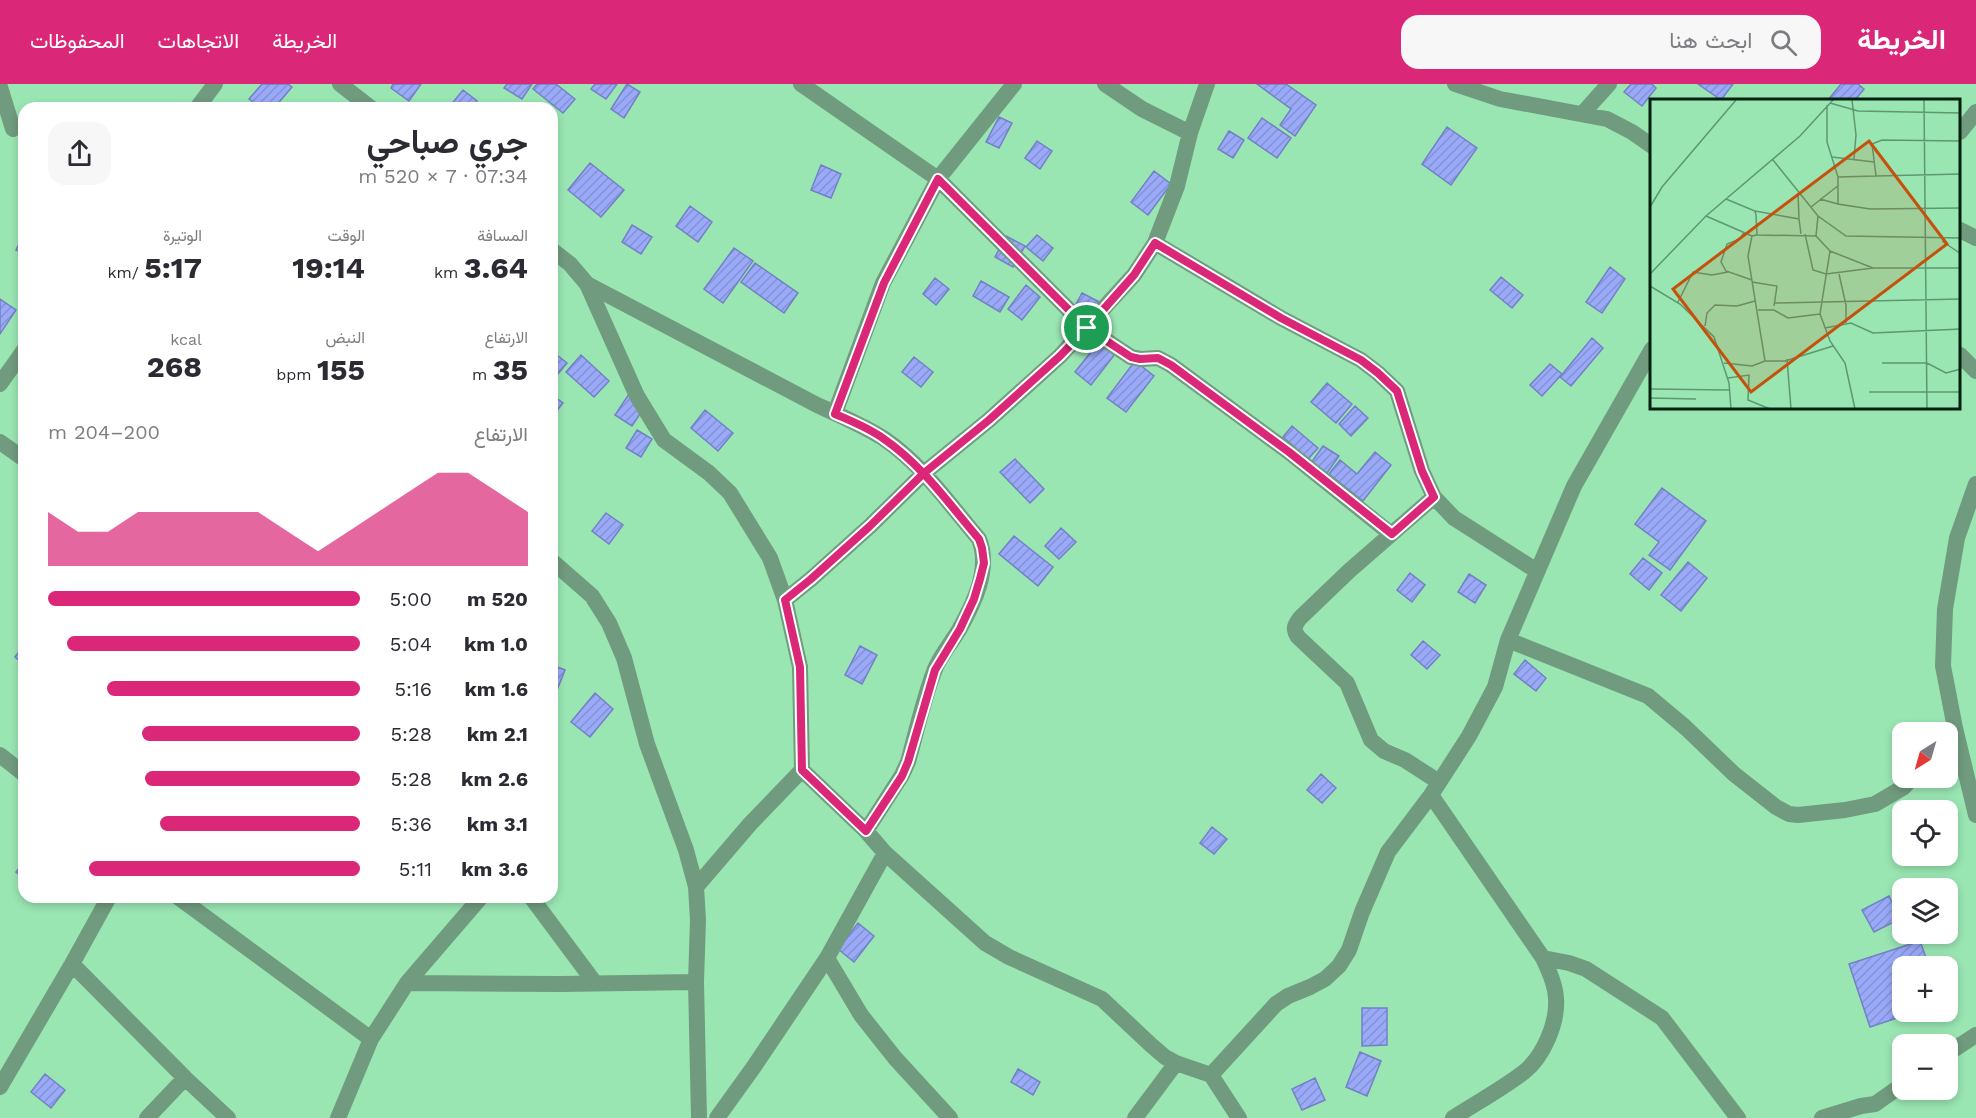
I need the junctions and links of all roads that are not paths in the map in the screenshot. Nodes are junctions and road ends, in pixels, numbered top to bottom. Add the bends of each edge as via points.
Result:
1 (215, 84) edge
2 (340, 84) edge
3 (801, 84) edge
4 (1014, 84) edge
5 (1105, 84) edge
6 (1207, 84) edge
7 (1455, 84) edge
8 (1609, 84) edge
9 (0, 87) edge
10 (201, 102) edge
11 (363, 102) edge
12 (1976, 112) edge
13 (1583, 113) junction
14 (12, 129) edge
15 (1961, 130) edge
16 (1190, 133) junction
17 (1650, 145) edge
18 (938, 179) junction
19 (1961, 231) edge
20 (1976, 238) edge
21 (1155, 243) junction
22 (558, 255) edge
23 (587, 284) junction
24 (1087, 328) junction
25 (1650, 353) edge
26 (1961, 357) edge
27 (18, 358) edge
28 (1976, 370) edge
29 (0, 384) edge
30 (835, 414) junction
31 (0, 442) edge
32 (18, 455) edge
33 (924, 473) junction
34 (1976, 484) edge
35 (1434, 497) junction
36 (1392, 534) junction
37 (558, 566) edge
38 (1537, 571) junction
39 (785, 600) junction
40 (1508, 640) junction
41 (1950, 722) edge
42 (0, 755) edge
43 (1958, 756) edge
44 (18, 769) edge
45 (802, 770) junction
46 (1902, 788) edge
47 (1435, 789) junction
48 (1976, 815) edge
49 (866, 831) junction
50 (885, 853) junction
51 (696, 887) junction
52 (106, 903) edge
53 (186, 903) edge
54 (476, 903) edge
55 (535, 903) edge
56 (827, 958) junction
57 (1543, 958) junction
58 (72, 964) junction
59 (696, 982) junction
60 (407, 983) junction
61 (595, 983) junction
62 (1976, 1035) edge
63 (371, 1039) junction
64 (1958, 1047) edge
65 (1176, 1063) junction
66 (1210, 1075) junction
67 (185, 1078) junction
68 (0, 1087) edge
69 (1892, 1092) edge
70 (147, 1118) edge
71 (228, 1118) edge
72 (338, 1118) edge
73 (699, 1118) edge
74 (717, 1118) edge
75 (950, 1118) edge
76 (1134, 1118) edge
77 (1239, 1118) edge
78 (1453, 1118) edge
79 (1738, 1118) edge
80 (1822, 1118) edge

1 - 10 street
2 - 11 street
3 - 18 street
4 - 18 street
5 - 16 street via 1142,109
6 - 16 street
7 - 13 street via 1500,99
8 - 13 street
9 - 14 street
12 - 15 street
13 - 17 street via 1607,119
16 - 21 street via 1177,186
18 - 24 street
18 - 30 street via 884,283
19 - 20 street
21 - 24 street via 1134,275
21 - 35 street via 1378,373 1397,391
22 - 23 street
23 - 30 street
23 - 39 street via 637,396 664,440 709,472 730,493 770,558
24 - 33 street via 989,420
24 - 36 street via 1131,357 1158,358 1171,365
25 - 38 street via 1574,486
26 - 28 street
27 - 29 street
30 - 33 street via 883,438
31 - 32 street
33 - 39 street
33 - 49 street via 979,539 984,563 974,599 935,670 902,776
34 - 41 street via 1957,538 1946,609 1943,666
35 - 36 street
35 - 38 street via 1454,518
36 - 47 street via 1300,618 1294,631 1347,683 1371,740 1405,760
37 - 51 street via 592,597 613,631
38 - 40 street
39 - 45 street via 800,667
40 - 46 street via 1648,696 1734,774 1789,814 1875,804
40 - 47 street via 1495,687
42 - 44 street
43 - 48 street
45 - 49 street
45 - 51 street
47 - 57 street
47 - 66 street via 1388,852 1339,966 1325,979 1276,1004
49 - 50 street
50 - 56 street
50 - 65 street via 985,943 1102,999
51 - 59 street
52 - 58 street
53 - 63 street
54 - 60 street
55 - 61 street
56 - 74 street
56 - 75 street via 861,1015
57 - 78 street via 1556,998 1554,1018 1539,1056 1524,1072
57 - 79 street via 1586,969 1662,1018
58 - 67 street
58 - 68 street
59 - 61 street
59 - 73 street
60 - 61 street
60 - 63 street
62 - 64 street
63 - 72 street
65 - 66 street
65 - 76 street
66 - 77 street
67 - 70 street
67 - 71 street
69 - 80 street via 1875,1104

